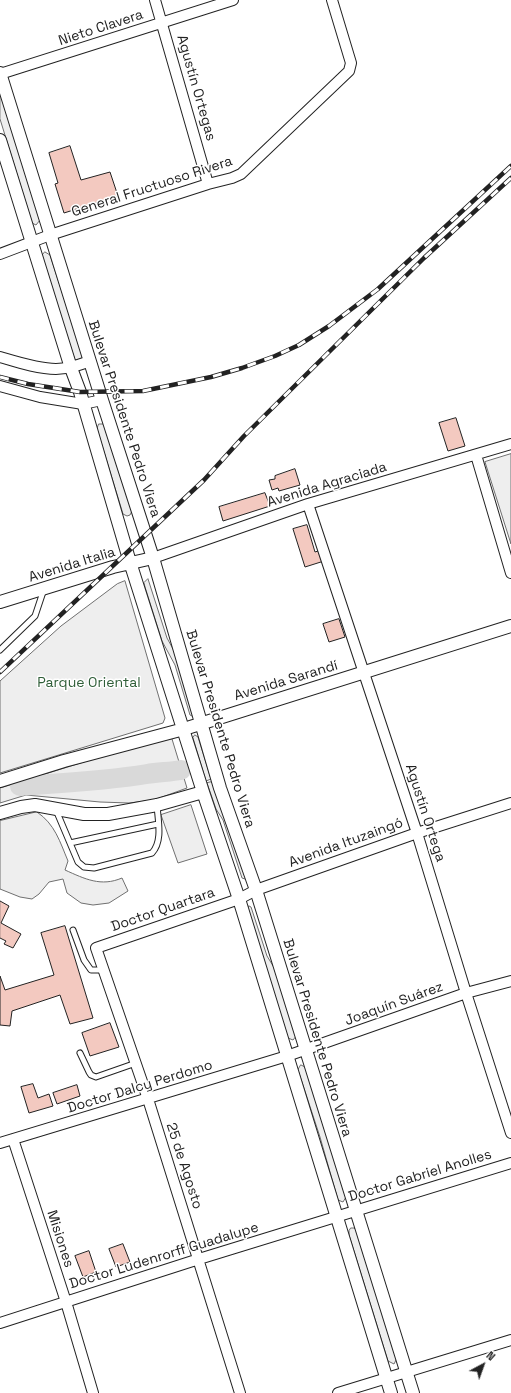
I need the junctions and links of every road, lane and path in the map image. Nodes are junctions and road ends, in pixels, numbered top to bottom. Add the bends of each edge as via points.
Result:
1 (156, 0) edge
2 (233, 0) edge
3 (332, 0) edge
4 (162, 23) junction
5 (0, 74) edge
6 (0, 140) edge
7 (208, 184) junction
8 (50, 235) junction
9 (32, 242) junction
10 (0, 254) edge
11 (0, 357) edge
12 (90, 361) junction
13 (71, 368) junction
14 (0, 386) edge
15 (102, 400) junction
16 (83, 404) junction
17 (511, 444) edge
18 (476, 455) junction
19 (308, 504) junction
20 (153, 558) junction
21 (131, 563) junction
22 (511, 573) edge
23 (44, 589) junction
24 (0, 602) edge
25 (511, 626) edge
26 (0, 650) edge
27 (364, 672) junction
28 (202, 723) junction
29 (184, 728) junction
30 (0, 781) edge
31 (202, 792) junction
32 (511, 803) edge
33 (157, 805) junction
34 (56, 809) junction
35 (0, 813) edge
36 (158, 824) junction
37 (417, 833) junction
38 (70, 843) junction
39 (256, 890) junction
40 (239, 899) junction
41 (73, 930) dead end
42 (96, 948) joint
43 (104, 970) junction
44 (511, 980) edge
45 (466, 993) junction
46 (305, 1050) junction
47 (80, 1053) dead end
48 (287, 1056) junction
49 (136, 1063) junction
50 (148, 1099) junction
51 (511, 1133) edge
52 (13, 1139) junction
53 (0, 1143) edge
54 (511, 1163) edge
55 (356, 1211) junction
56 (337, 1217) junction
57 (199, 1259) junction
58 (66, 1302) junction
59 (0, 1323) edge
60 (511, 1340) edge
61 (406, 1371) junction
62 (386, 1378) junction
63 (93, 1393) edge
64 (240, 1393) edge
65 (338, 1393) edge
66 (391, 1393) edge
67 (413, 1393) edge

1 - 4 street, Agustín Ortegas
2 - 4 street, Nieto Clavera
3 - 7 street, General Fructuoso Rivera via 351,63 349,71 241,174
4 - 5 street, Nieto Clavera
4 - 7 street, Agustín Ortegas
5 - 8 street, Bulevar Presidente Pedro Viera
6 - 9 street
7 - 8 street, General Fructuoso Rivera
8 - 9 street, General Fructuoso Rivera
8 - 12 street, Bulevar Presidente Pedro Viera
9 - 10 street, General Fructuoso Rivera
9 - 13 street
11 - 13 street via 43,368
12 - 13 street
12 - 15 street, Bulevar Presidente Pedro Viera
13 - 16 street
14 - 16 street
15 - 16 street
15 - 20 street, Bulevar Presidente Pedro Viera
16 - 21 street
17 - 18 street, Avenida Agraciada
18 - 19 street, Avenida Agraciada
18 - 22 street
19 - 20 street, Avenida Agraciada
19 - 27 street, Agustín Ortega
20 - 21 street, Avenida Italia
20 - 28 street, Bulevar Presidente Pedro Viera
21 - 23 street, Avenida Italia
21 - 29 street
23 - 24 street, Avenida Italia
23 - 26 lane via 35,616
25 - 27 street, Avenida Sarandí
27 - 28 street, Avenida Sarandí
27 - 37 street, Agustín Ortega
28 - 29 street, Avenida Sarandí
28 - 39 street, Bulevar Presidente Pedro Viera via 220,788
29 - 30 street, Avenida Sarandí
29 - 31 street
31 - 33 street
31 - 40 street
32 - 37 street, Avenida Ituzaingó
33 - 34 street via 108,814 84,814
33 - 36 lane
34 - 35 street via 35,805
34 - 38 lane
36 - 38 lane
36 - 38 lane via 157,847 152,853 94,868 84,867 78,862
37 - 39 street, Avenida Ituzaingó
37 - 45 street, Agustín Ortega
39 - 40 street, Avenida Ituzaingó
39 - 46 street, Bulevar Presidente Pedro Viera
40 - 42 street, Doctor Quartara
40 - 48 street
41 - 43 lane via 84,960 91,970
42 - 43 street, 25 de Agosto
43 - 49 street, 25 de Agosto
44 - 45 street, Joaquín Suárez
45 - 46 street, Joaquín Suárez
45 - 51 street, Agustín Ortega
46 - 48 street, Joaquín Suárez
46 - 55 street, Bulevar Presidente Pedro Viera
47 - 49 lane via 91,1075 96,1077
48 - 50 street, Doctor Dalcy Perdomo
48 - 56 street
49 - 50 street, 25 de Agosto
50 - 52 street, Doctor Dalcy Perdomo
50 - 57 street, 25 de Agosto
52 - 53 street, Doctor Dalcy Perdomo
52 - 58 street, Misiones
54 - 55 street, Doctor Gabriel Anolles
55 - 56 street, Doctor Gabriel Anolles
55 - 61 street, Bulevar Presidente Pedro Viera
56 - 57 street, Doctor Ludenrorff Guadalupe
56 - 62 street
57 - 58 street, Doctor Ludenrorff Guadalupe
57 - 64 street, 25 de Agosto
58 - 59 street, Doctor Ludenrorff Guadalupe
58 - 63 street, Misiones
60 - 61 street
61 - 62 street
61 - 67 street, Bulevar Presidente Pedro Viera
62 - 65 street
62 - 66 street

